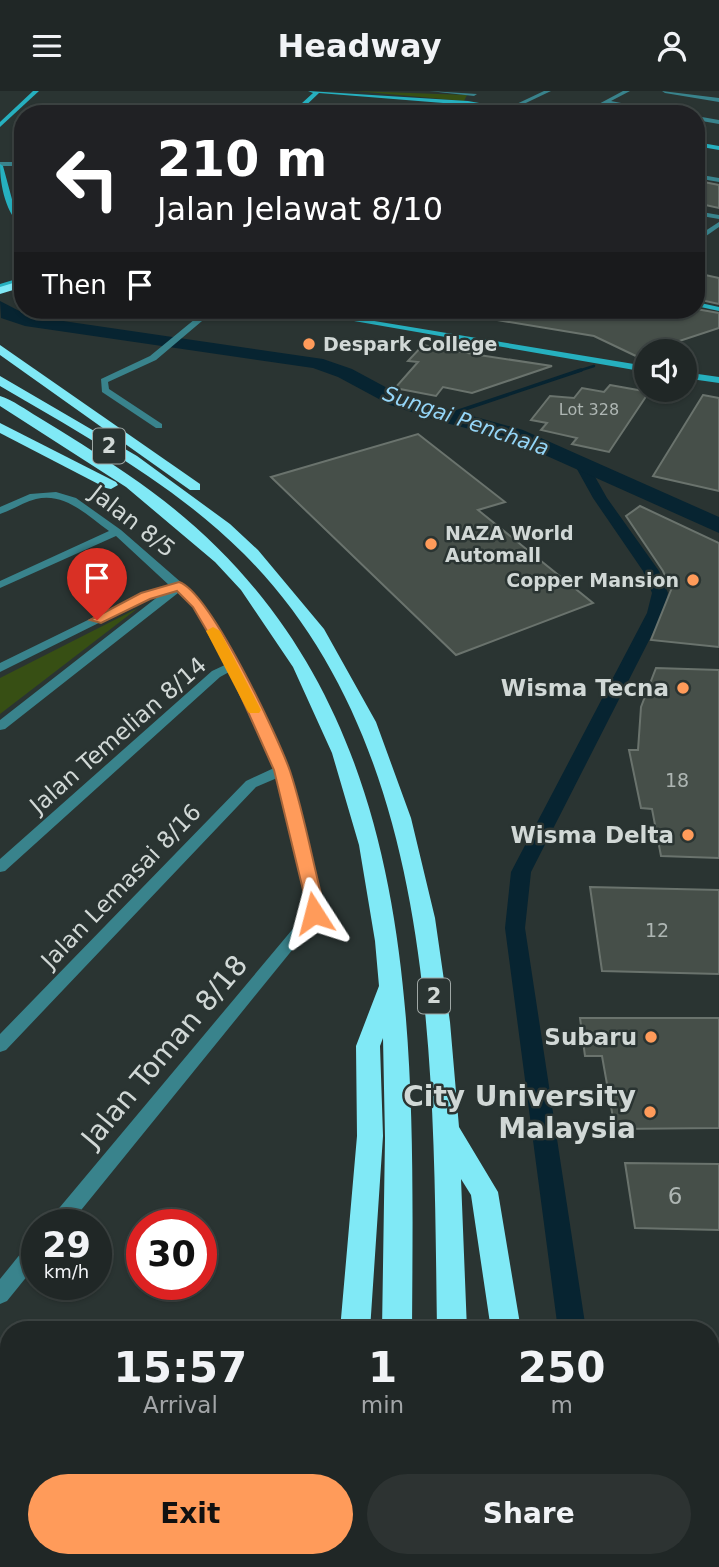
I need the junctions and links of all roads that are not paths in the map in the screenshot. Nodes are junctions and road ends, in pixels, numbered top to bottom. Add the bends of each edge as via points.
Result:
1 (36, 91) edge
2 (306, 91) edge
3 (315, 91) edge
4 (344, 91) edge
5 (432, 91) edge
6 (548, 91) edge
7 (627, 91) edge
8 (665, 91) edge
9 (475, 92) edge
10 (358, 95) junction
11 (298, 99) junction
12 (307, 100) junction
13 (719, 100) edge
14 (606, 102) junction
15 (468, 103) junction
16 (21, 105) edge
17 (291, 105) edge
18 (302, 105) edge
19 (482, 105) edge
20 (518, 105) edge
21 (600, 105) edge
22 (623, 105) edge
23 (14, 112) edge
24 (0, 125) edge
25 (0, 165) edge
26 (14, 210) edge
27 (200, 319) edge
28 (349, 319) edge
29 (0, 349) edge
30 (634, 367) edge
31 (697, 377) edge
32 (0, 380) edge
33 (719, 380) edge
34 (0, 400) edge
35 (159, 426) dead end
36 (0, 428) edge
37 (150, 496) junction
38 (0, 511) edge
39 (117, 532) junction
40 (261, 562) junction
41 (0, 585) edge
42 (179, 586) junction
43 (234, 665) junction
44 (0, 668) edge
45 (0, 726) edge
46 (282, 770) junction
47 (0, 867) edge
48 (314, 913) joint
49 (390, 980) junction
50 (0, 1045) edge
51 (446, 1132) junction
52 (70, 1209) edge
53 (21, 1268) edge
54 (0, 1294) edge
55 (356, 1321) edge
56 (397, 1321) edge
57 (452, 1321) edge
58 (505, 1321) edge

1 - 16 street
2 - 11 street
3 - 10 street
3 - 11 street
3 - 12 street
4 - 10 street
5 - 9 street
6 - 20 street
7 - 14 street
8 - 13 street
9 - 15 street
10 - 12 street
10 - 15 street
11 - 17 street
12 - 18 street
14 - 21 street
14 - 22 street
15 - 19 street
23 - 24 street
25 - 26 street
27 - 35 street via 159,353 104,380 105,390
28 - 30 street
29 - 40 highway via 185,478 257,541
31 - 33 street
32 - 40 highway, 2 via 170,485
34 - 37 highway, 2
36 - 37 highway via 109,484
37 - 49 highway, 2 via 246,585 308,674 341,745 367,829
38 - 39 street, Jalan 8/5 via 34,496 56,495 72,500
39 - 41 street
39 - 42 street, Jalan 8/5
40 - 51 highway, 2 via 338,665 387,768 412,860 432,975
42 - 43 street, Jalan 8/5 via 198,605
42 - 44 street via 145,596
42 - 45 street
43 - 46 street, Jalan 8/5
43 - 47 street, Jalan Temelian 8/14 via 216,674
46 - 48 street, Jalan 8/5
46 - 50 street, Jalan Lemasai 8/16 via 251,784
48 - 52 street, Jalan Toman 8/18
49 - 55 highway via 368,1046 370,1136
49 - 56 highway, 2 via 399,1139
51 - 57 highway, 2
51 - 58 highway via 484,1192
53 - 54 street

